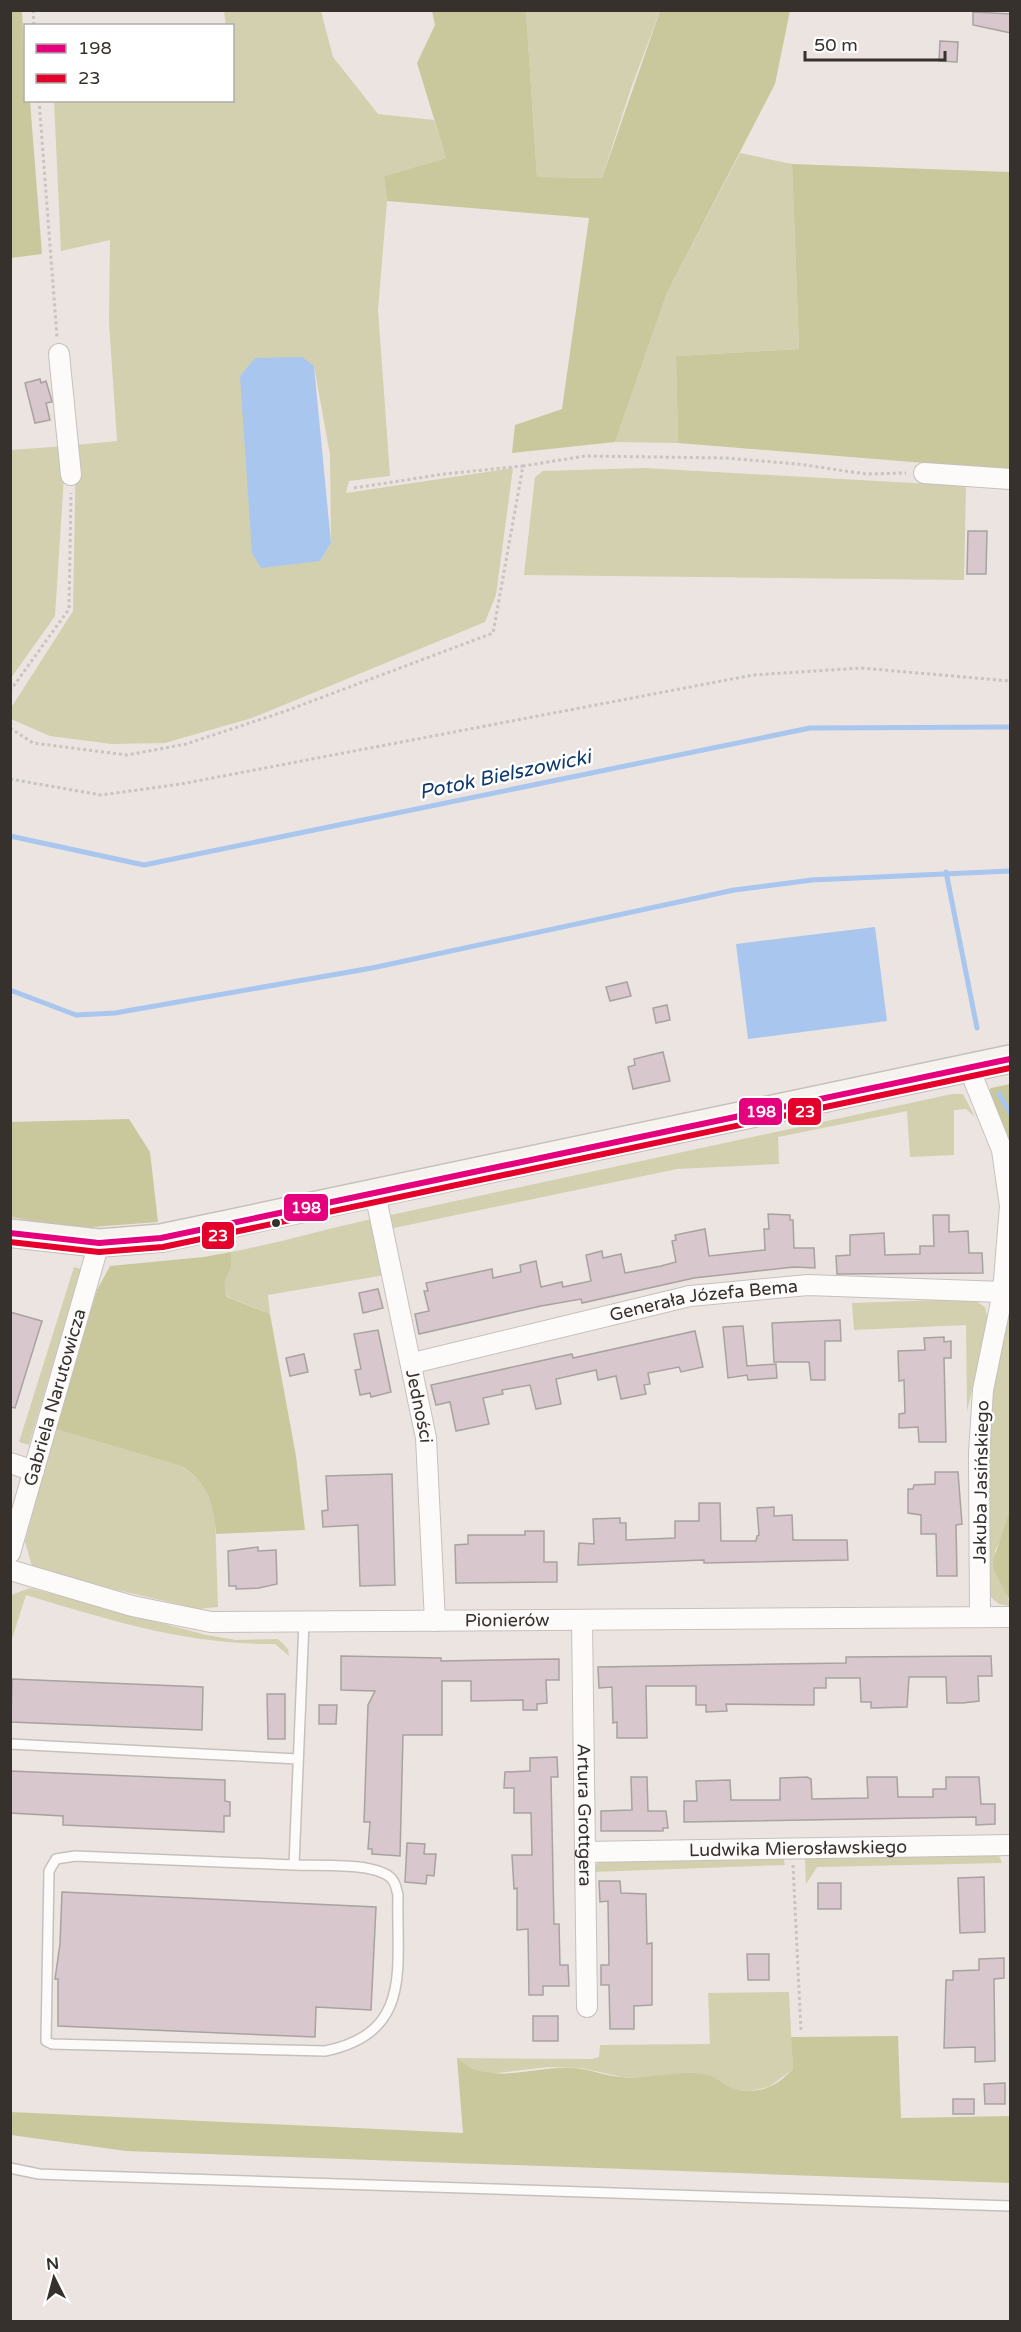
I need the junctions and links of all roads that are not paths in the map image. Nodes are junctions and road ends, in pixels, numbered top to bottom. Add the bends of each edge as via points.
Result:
1 (59, 354) road end
2 (924, 473) road end
3 (71, 475) road end
4 (1011, 479) edge
5 (1011, 1059) edge
6 (969, 1068) junction
7 (375, 1193) junction
8 (10, 1233) edge
9 (99, 1243) junction
10 (1003, 1292) junction
11 (413, 1363) junction
12 (10, 1463) edge
13 (34, 1471) junction
14 (10, 1553) edge
15 (10, 1570) edge
16 (980, 1617) junction
17 (1011, 1617) edge
18 (435, 1621) junction
19 (582, 1621) junction
20 (304, 1622) junction
21 (10, 1744) edge
22 (298, 1759) junction
23 (1011, 1845) edge
24 (585, 1852) junction
25 (294, 1865) junction
26 (587, 2007) dead end
27 (10, 2168) edge
28 (1011, 2206) edge

1 - 3 street
2 - 4 street
5 - 6 street
6 - 7 street
6 - 10 street, Jakuba Jasińskiego via 1002,1150 1010,1206
7 - 9 street via 161,1238
7 - 11 street, Jedności
8 - 9 street
9 - 13 street, Gabriela Narutowicza
10 - 11 street, Generała Józefa Bema via 808,1285 690,1296
10 - 16 street, Jakuba Jasińskiego via 984,1390 979,1454
11 - 18 street, Jedności via 426,1438
12 - 13 street
13 - 14 street, Gabriela Narutowicza
15 - 20 street, Pionierów via 172,1616 211,1622
16 - 17 street, Pionierów
16 - 19 street, Pionierów
18 - 19 street, Pionierów
18 - 20 street, Pionierów
19 - 24 street, Artura Grottgera
20 - 22 lane
21 - 22 lane
22 - 25 lane
23 - 24 street, Ludwika Mierosławskiego
24 - 26 street, Artura Grottgera
25 - 25 lane via 75,1856 56,1859 49,1871 46,2041 325,2051 362,2038 388,2015 396,1989 396,1884 371,1869
27 - 28 lane via 64,2175

